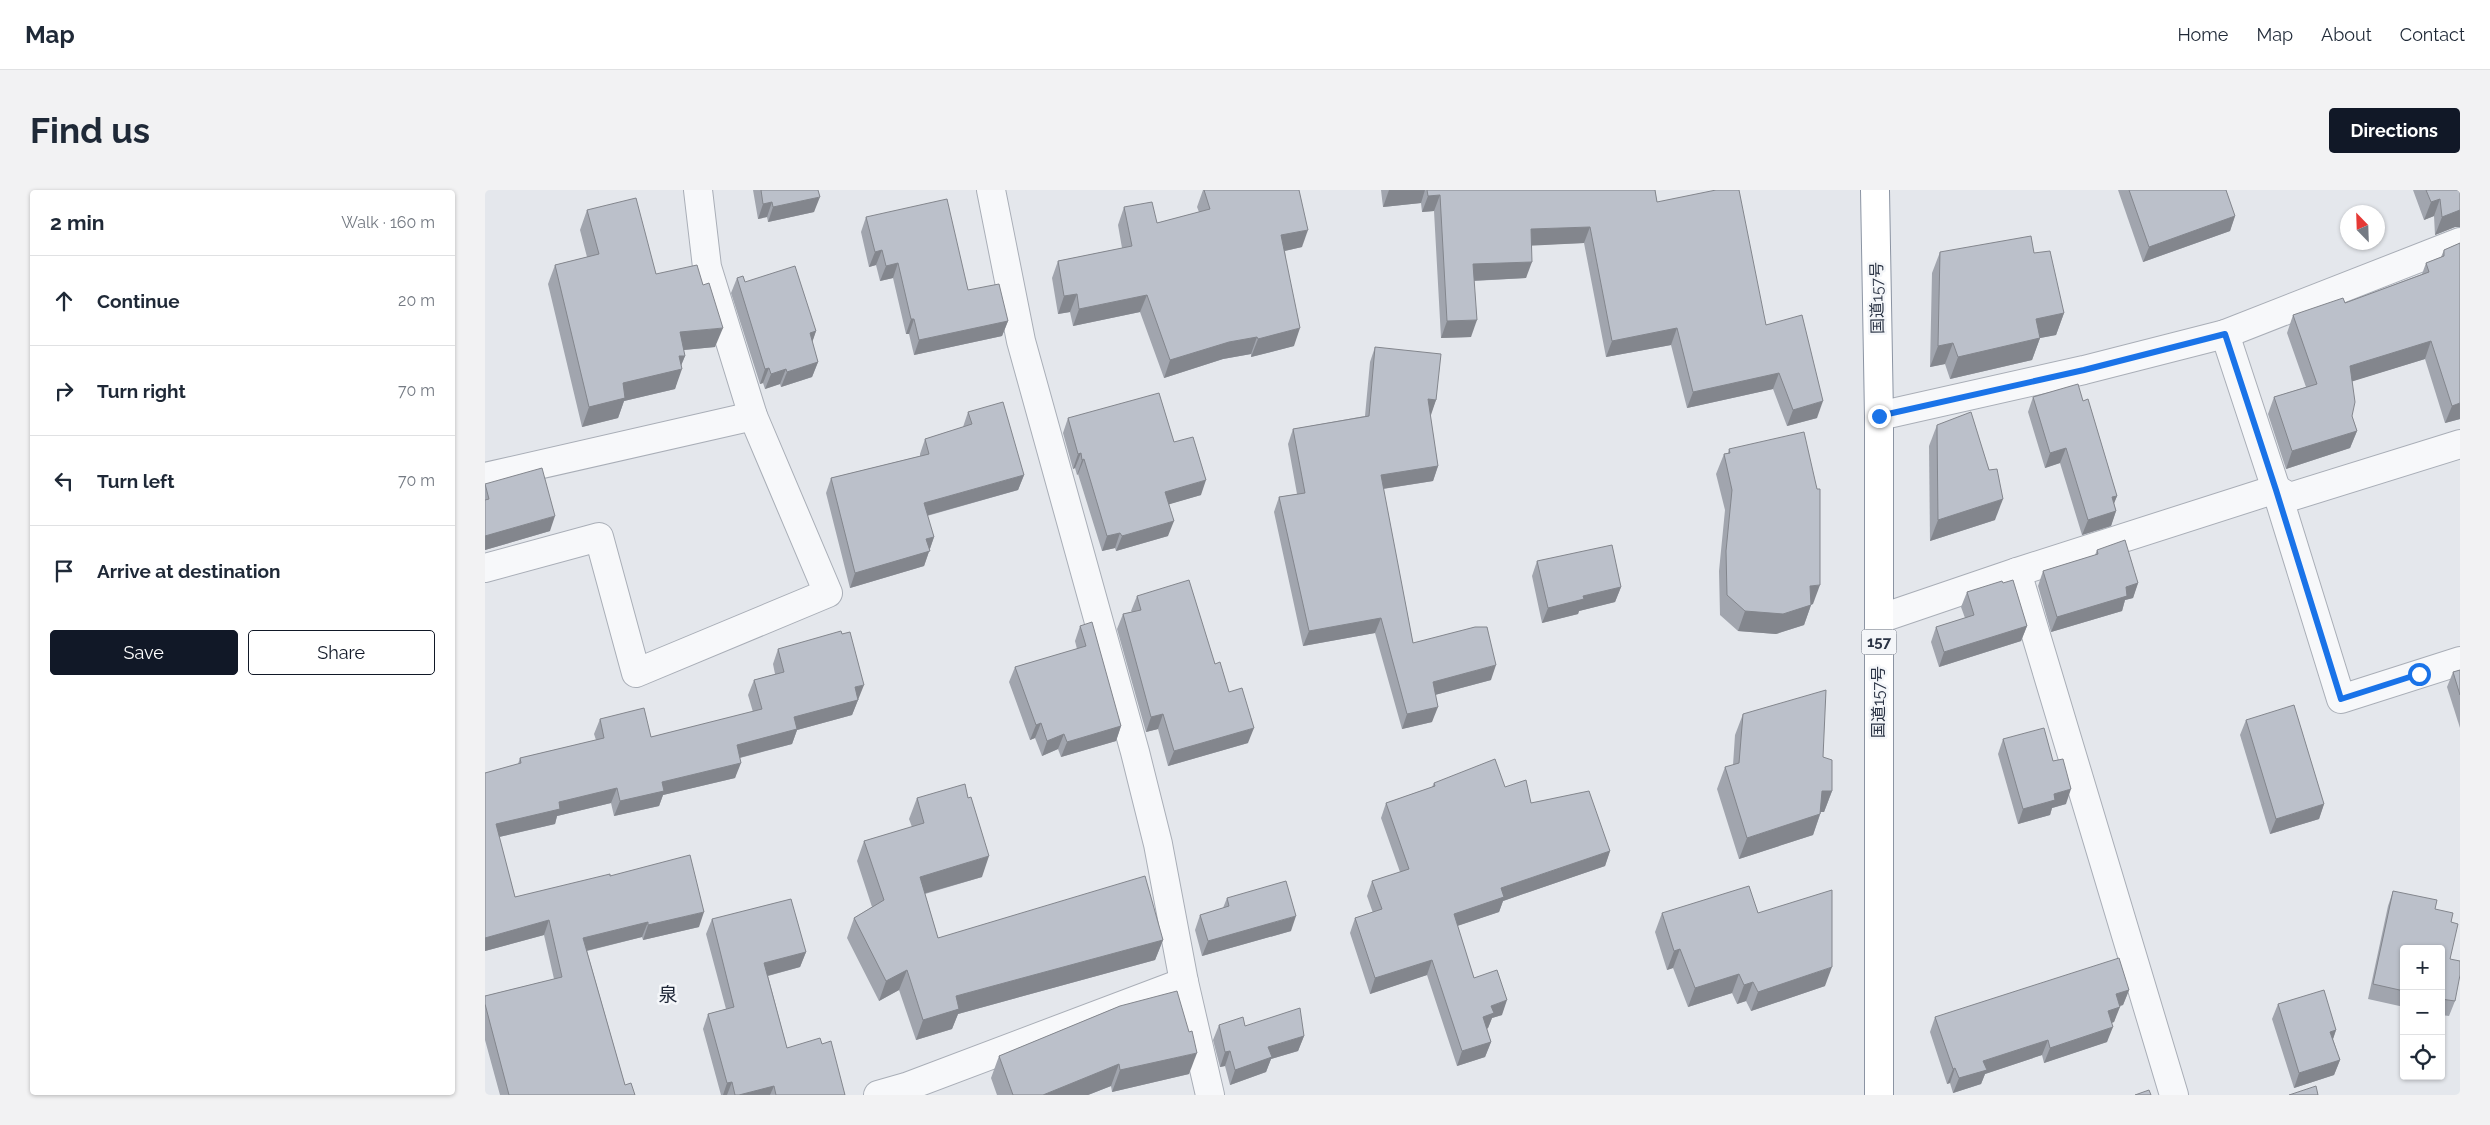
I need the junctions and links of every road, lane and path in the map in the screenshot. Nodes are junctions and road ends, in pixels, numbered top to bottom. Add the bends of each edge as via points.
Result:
1 (698, 190) edge
2 (991, 190) edge
3 (1875, 190) edge
4 (2460, 242) edge
5 (2225, 334) junction
6 (753, 416) junction
7 (1879, 416) junction
8 (2460, 444) edge
9 (485, 477) edge
10 (2276, 490) junction
11 (485, 568) edge
12 (2017, 572) junction
13 (1879, 620) junction
14 (2460, 661) edge
15 (1184, 982) junction
16 (877, 1095) edge
17 (1211, 1095) edge
18 (1879, 1095) edge
19 (2174, 1095) edge

1 - 6 street via 707,267
2 - 15 street via 1021,341 1135,752
3 - 7 highway, 国道157号 / 157
4 - 5 street
5 - 7 street via 2084,370
5 - 10 street
6 - 9 street
6 - 11 street via 828,593 636,673 599,537
7 - 13 highway, 国道157号 / 157
8 - 10 street via 2290,497
10 - 12 street
10 - 14 street via 2341,699
12 - 13 street
12 - 19 street
13 - 18 highway, 国道157号 / 157
15 - 16 street via 906,1087
15 - 17 street

